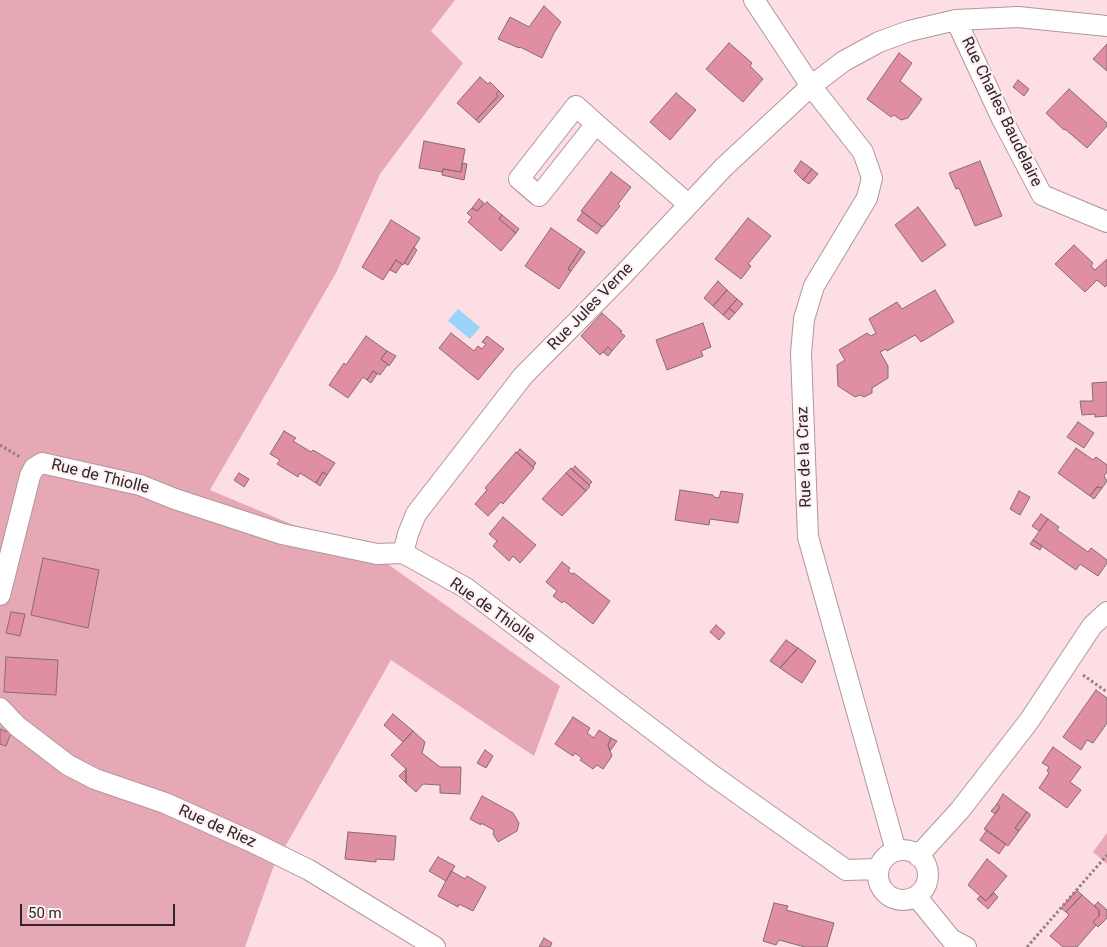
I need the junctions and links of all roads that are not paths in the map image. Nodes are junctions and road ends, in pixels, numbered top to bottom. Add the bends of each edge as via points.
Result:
1 (754, 0) edge
2 (956, 20) junction
3 (1107, 26) edge
4 (811, 86) junction
5 (596, 124) dead end
6 (688, 204) junction
7 (1107, 222) edge
8 (403, 554) junction
9 (0, 595) edge
10 (1107, 612) edge
11 (0, 708) edge
12 (896, 851) junction
13 (918, 856) junction
14 (878, 869) junction
15 (916, 896) junction
16 (436, 947) edge
17 (966, 947) edge

1 - 4 street, Rue de la Craz
2 - 3 street, Rue Jules Verne via 1018,17
2 - 4 street, Rue Jules Verne via 879,42 844,61
2 - 7 street, Rue Charles Baudelaire via 1042,195
4 - 6 street, Rue Jules Verne
4 - 12 street, Rue de la Craz via 863,152 872,178 867,198 814,286 804,319 801,353 808,537
5 - 6 street
6 - 8 street, Rue Jules Verne via 523,376 416,514
8 - 9 street, Rue de Thiolle via 377,554 282,534 140,485 42,463 30,476
8 - 14 street, Rue de Thiolle via 466,588 712,774 846,870
10 - 13 street via 1092,626 1006,751 960,810
11 - 16 street, Rue de Riez via 17,726 68,765 95,780 165,803 250,841 309,870
12 - 13 street
12 - 14 street via 888,855
13 - 15 street via 923,861 927,877 922,891
14 - 15 street via 878,878 891,898 908,900
15 - 17 street via 951,939

